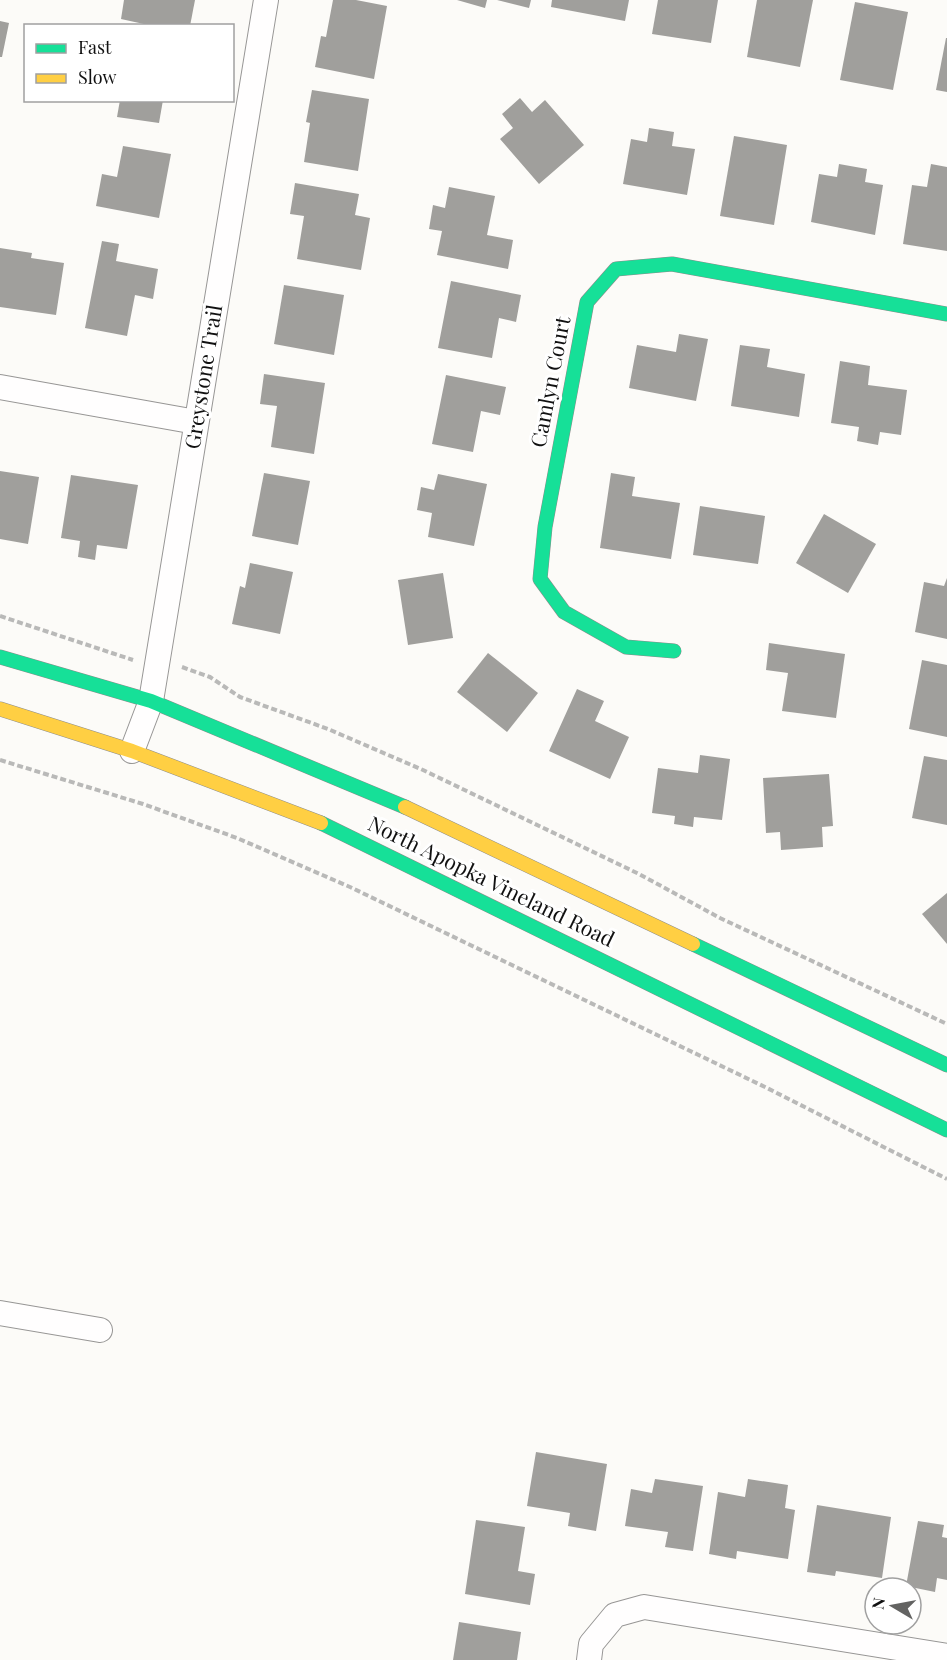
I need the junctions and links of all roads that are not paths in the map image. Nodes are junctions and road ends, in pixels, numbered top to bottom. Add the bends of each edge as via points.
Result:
1 (266, 0) edge
2 (947, 314) edge
3 (0, 387) edge
4 (196, 422) junction
5 (674, 651) dead end
6 (0, 657) edge
7 (151, 701) junction
8 (0, 709) edge
9 (132, 751) junction
10 (947, 1065) edge
11 (947, 1130) edge
12 (0, 1313) edge
13 (100, 1330) dead end
14 (947, 1656) edge
15 (589, 1660) edge

1 - 4 street, Greystone Trail
2 - 5 street, Camlyn Court via 672,264 616,269 587,302 545,527 540,579 564,612 626,647
3 - 4 street
4 - 7 street, Greystone Trail
6 - 7 street, North Apopka Vineland Road
7 - 9 street, Greystone Trail
7 - 10 street, North Apopka Vineland Road via 379,794
8 - 9 street, North Apopka Vineland Road
9 - 11 street, North Apopka Vineland Road via 338,830
12 - 13 street
14 - 15 street via 644,1607 615,1615 591,1644

